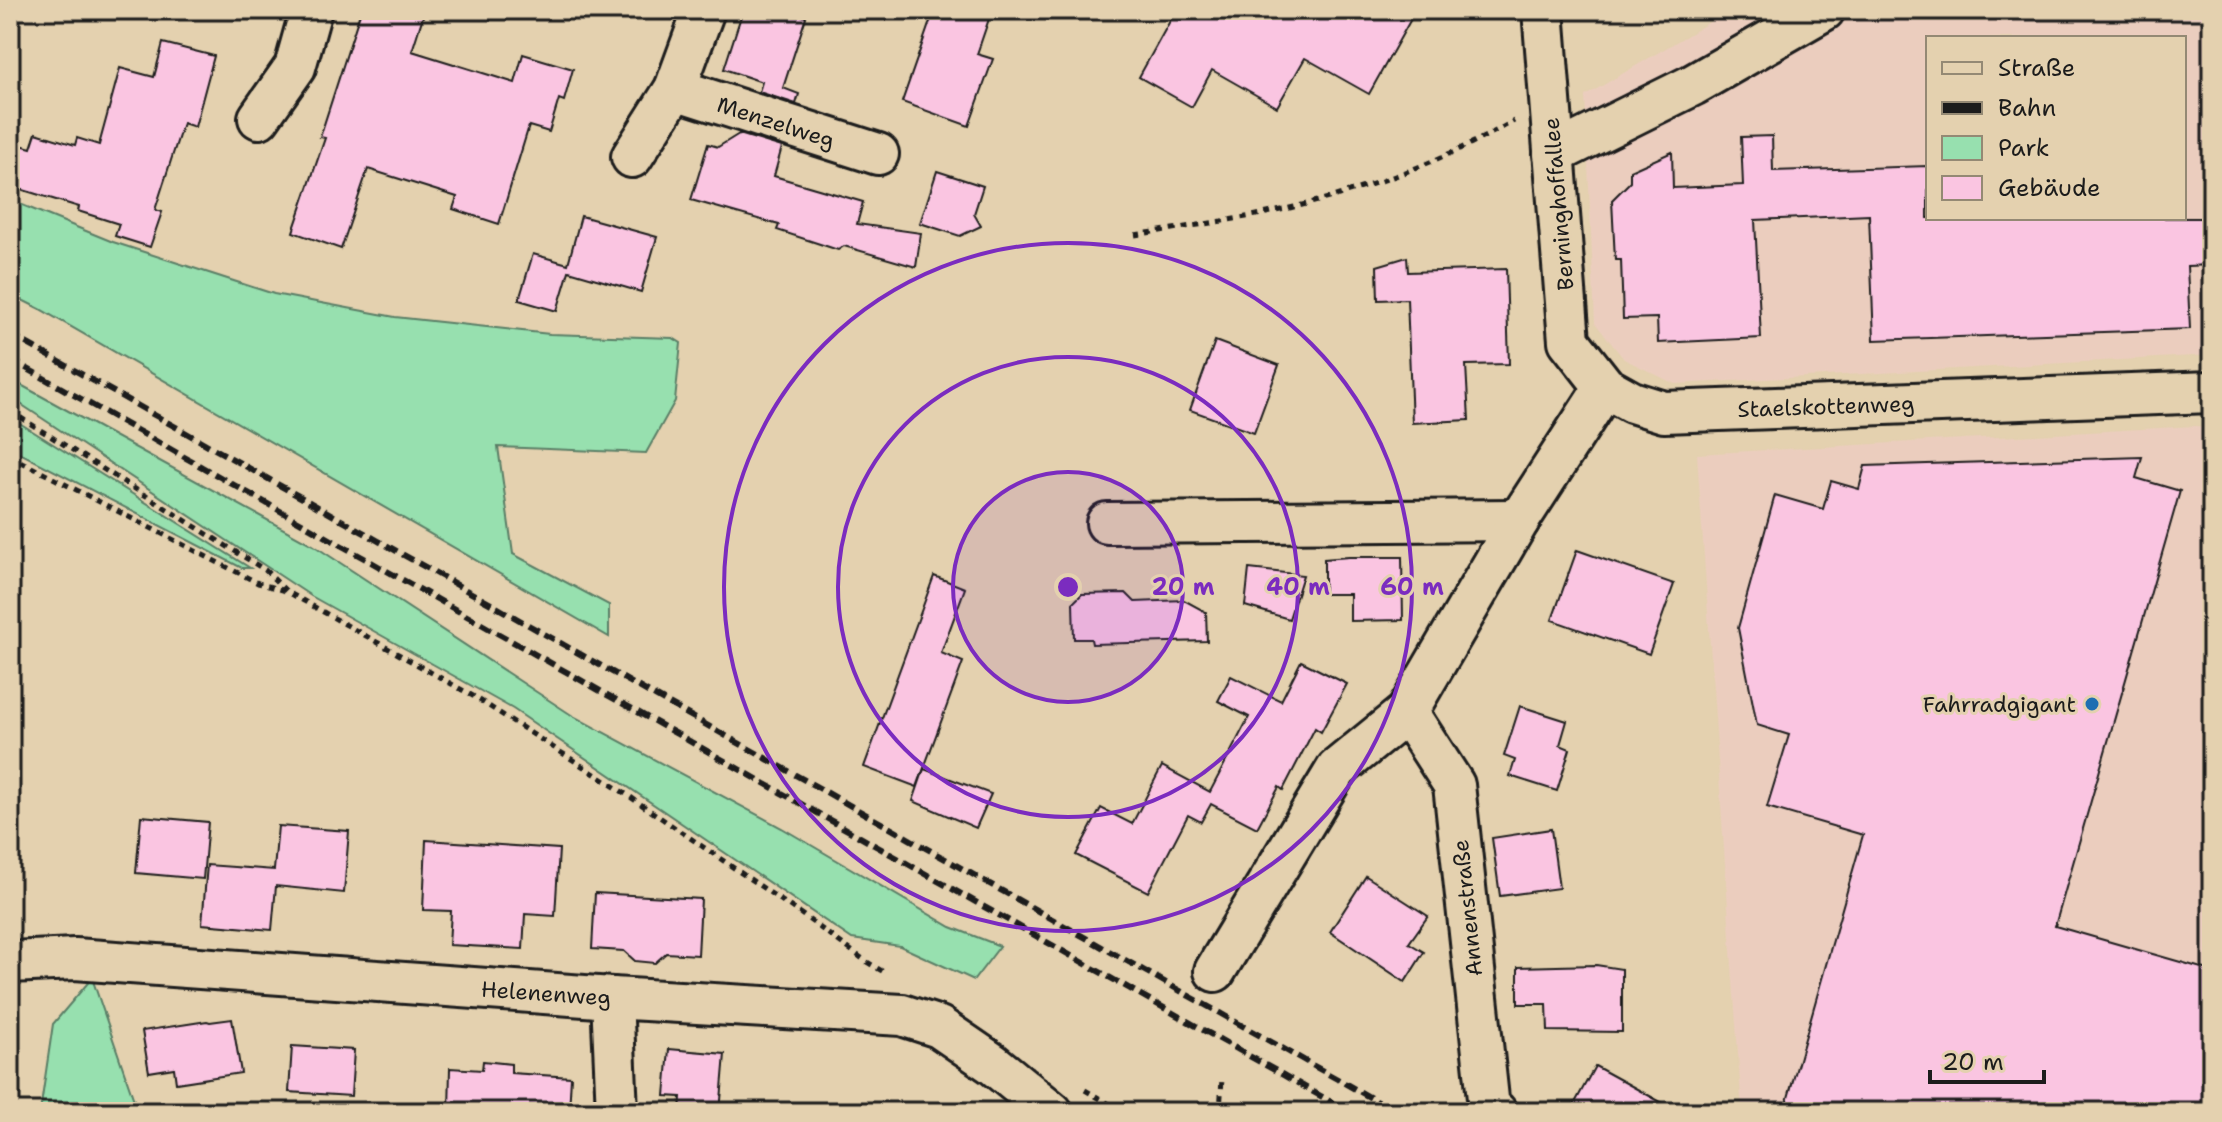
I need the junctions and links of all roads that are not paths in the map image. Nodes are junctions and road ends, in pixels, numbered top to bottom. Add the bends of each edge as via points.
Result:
1 (311, 10) edge
2 (704, 10) edge
3 (1543, 10) edge
4 (1824, 10) edge
5 (675, 89) junction
6 (259, 118) dead end
7 (878, 154) dead end
8 (1554, 154) junction
9 (632, 157) dead end
10 (1605, 387) junction
11 (2212, 392) edge
12 (1519, 520) junction
13 (1107, 523) dead end
14 (1407, 712) junction
15 (10, 962) edge
16 (1215, 971) dead end
17 (612, 998) junction
18 (617, 1112) edge
19 (1052, 1112) edge
20 (1496, 1112) edge

1 - 6 street via 295,67
2 - 5 street
3 - 8 street, Berninghoffallee
4 - 8 street via 1693,85
5 - 7 street, Menzelweg
5 - 9 street
8 - 10 street, Berninghoffallee via 1569,341
10 - 11 street, Staelskottenweg via 1664,412
10 - 12 street
12 - 13 street
12 - 14 street
14 - 16 street via 1337,769
14 - 20 street, Annenstraße via 1454,785 1489,1108
15 - 17 street, Helenenweg via 75,959
17 - 18 street
17 - 19 street, Helenenweg via 902,1015 939,1027

